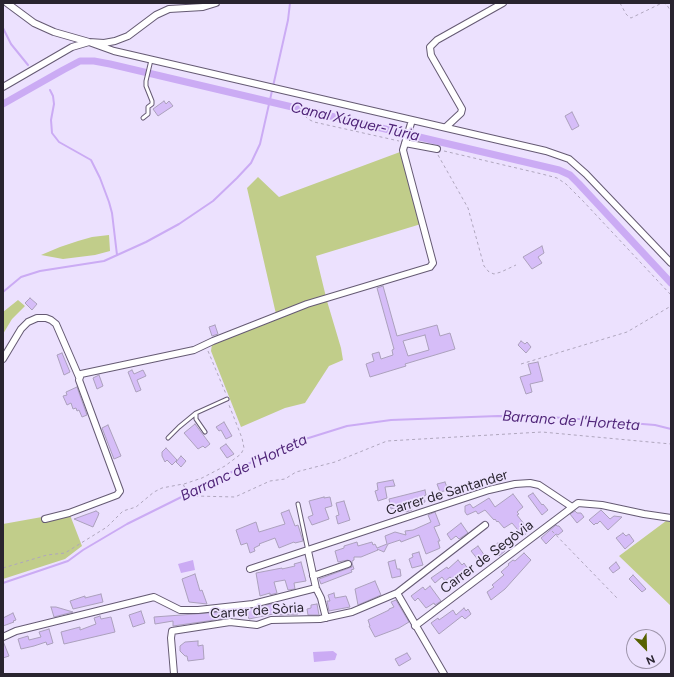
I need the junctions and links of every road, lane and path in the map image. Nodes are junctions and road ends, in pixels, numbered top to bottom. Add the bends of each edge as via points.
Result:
1 (7, 3) edge
2 (216, 3) edge
3 (503, 3) edge
4 (620, 3) edge
5 (671, 12) edge
6 (89, 42) junction
7 (150, 63) junction
8 (3, 87) edge
9 (305, 116) dead end
10 (144, 118) dead end
11 (412, 120) junction
12 (446, 128) junction
13 (406, 142) junction
14 (436, 149) junction
15 (671, 263) edge
16 (516, 264) dead end
17 (671, 295) edge
18 (671, 306) edge
19 (205, 345) junction
20 (3, 358) edge
21 (520, 364) dead end
22 (79, 377) junction
23 (227, 399) junction
24 (196, 413) junction
25 (205, 432) dead end
26 (168, 438) dead end
27 (671, 444) edge
28 (184, 484) junction
29 (298, 504) dead end
30 (572, 508) junction
31 (671, 518) edge
32 (45, 519) dead end
33 (485, 525) dead end
34 (547, 526) junction
35 (308, 550) junction
36 (348, 564) dead end
37 (3, 568) edge
38 (250, 569) dead end
39 (313, 576) junction
40 (316, 588) junction
41 (398, 593) junction
42 (617, 598) dead end
43 (326, 618) junction
44 (415, 626) junction
45 (3, 638) edge
46 (174, 674) edge
47 (444, 674) edge

1 - 6 street via 34,23
2 - 6 street via 204,7 169,9 156,14 128,36 104,43
3 - 12 street via 437,40 430,47 431,55 462,109
4 - 5 path via 631,18 660,4 667,5
6 - 7 street
6 - 8 street via 72,47
7 - 10 lane via 146,86 152,104
7 - 11 street via 266,86
9 - 13 path via 314,122
11 - 12 street
11 - 13 street
12 - 15 street via 546,150 569,158
13 - 14 street
13 - 19 street via 403,150 433,263 430,267 307,304
14 - 16 path via 468,208 484,266 494,274
14 - 17 path via 557,178 576,193
18 - 21 path via 627,332
19 - 22 street via 194,350 84,372
19 - 23 path
20 - 22 street via 21,329 37,318 46,318 56,324
22 - 32 street via 120,491 117,495 69,513
23 - 24 lane
23 - 28 path via 242,438 244,448 241,454 225,466
24 - 25 lane via 196,419
24 - 26 lane
27 - 28 path via 542,432 387,441 335,462 296,472 285,479 270,481 234,497 195,496 188,494
28 - 37 path via 154,492 136,507 123,511 107,527 65,553 47,555
29 - 35 lane
30 - 31 street via 578,503 591,503
30 - 34 street, Carrer de Segòvia
30 - 35 street, Carrer de Santander via 539,485 523,483 489,490
33 - 41 street, Carrer de Sòria
34 - 42 path
34 - 44 street, Carrer de Segòvia
35 - 38 street, Carrer de Santander
35 - 39 street
36 - 39 street
39 - 40 street
40 - 43 street
40 - 45 street via 253,604 198,610 180,610 154,597 16,631
41 - 43 street, Carrer de Sòria via 358,610
41 - 44 street
43 - 46 street, Carrer de Sòria via 271,620 257,625 230,622 172,631
44 - 47 street

